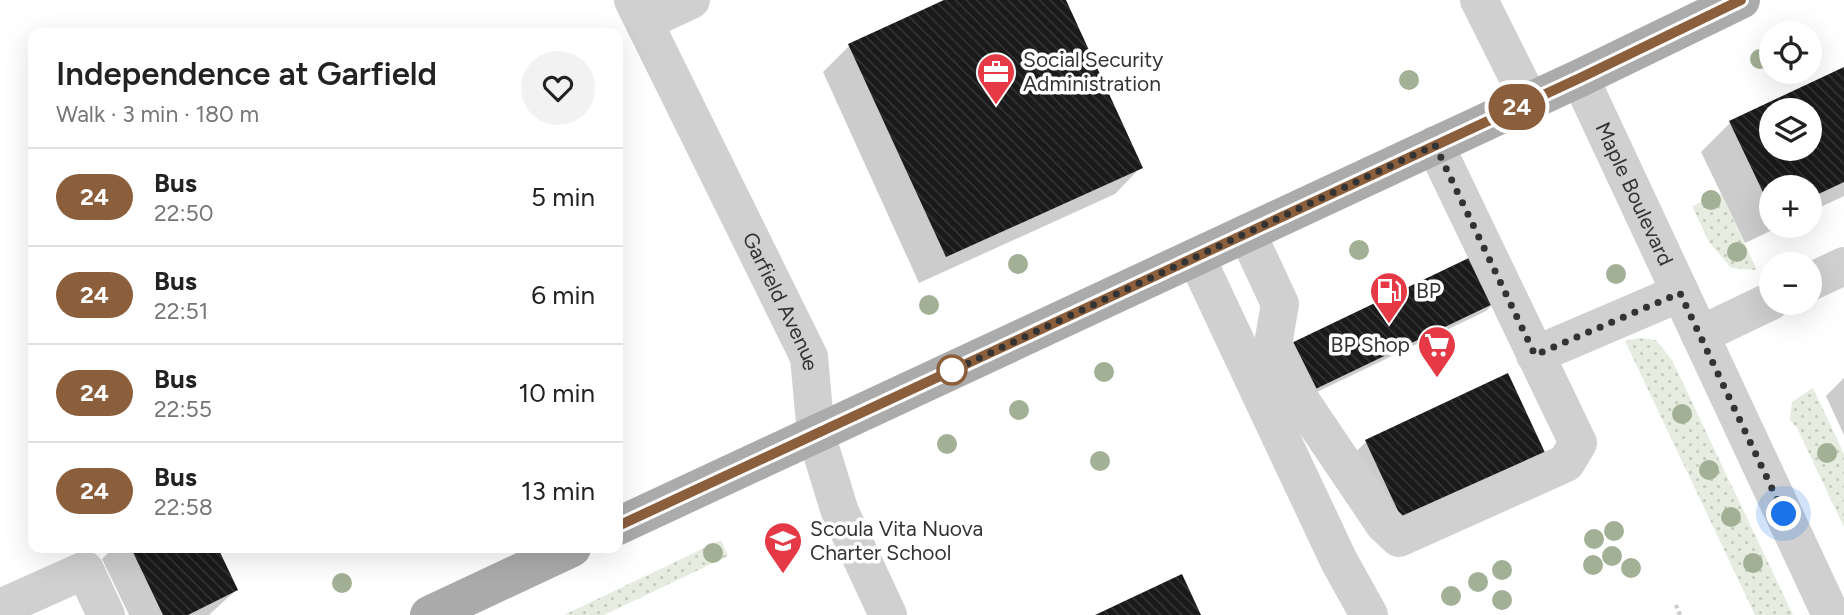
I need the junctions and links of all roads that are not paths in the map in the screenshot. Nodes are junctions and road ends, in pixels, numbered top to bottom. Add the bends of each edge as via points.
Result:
1 (691, 0) edge
2 (1479, 0) edge
3 (1741, 0) edge
4 (639, 11) edge
5 (1580, 78) junction
6 (1530, 102) junction
7 (1435, 145) junction
8 (1247, 233) junction
9 (1196, 257) junction
10 (1844, 266) edge
11 (1822, 276) edge
12 (1680, 293) junction
13 (1759, 307) edge
14 (1700, 335) junction
15 (1535, 355) junction
16 (816, 433) junction
17 (623, 524) edge
18 (561, 553) edge
19 (0, 608) edge
20 (106, 615) edge
21 (429, 615) edge
22 (888, 615) edge
23 (1369, 615) edge
24 (1831, 615) edge

1 - 4 street
2 - 6 street
3 - 5 main road
4 - 16 street, Garfield Avenue via 809,357
5 - 6 main road
5 - 12 street, Maple Boulevard
6 - 7 main road
7 - 8 main road
7 - 15 street
8 - 9 main road
8 - 15 street via 1280,304 1273,344 1303,404 1384,524 1399,538 1566,463 1578,443
9 - 16 main road
9 - 23 street
10 - 11 street
12 - 14 street, Maple Boulevard
12 - 15 street
13 - 14 street
14 - 24 street, Maple Boulevard
16 - 17 main road
16 - 22 street, Garfield Avenue via 840,512
18 - 21 main road
19 - 20 street via 85,570

